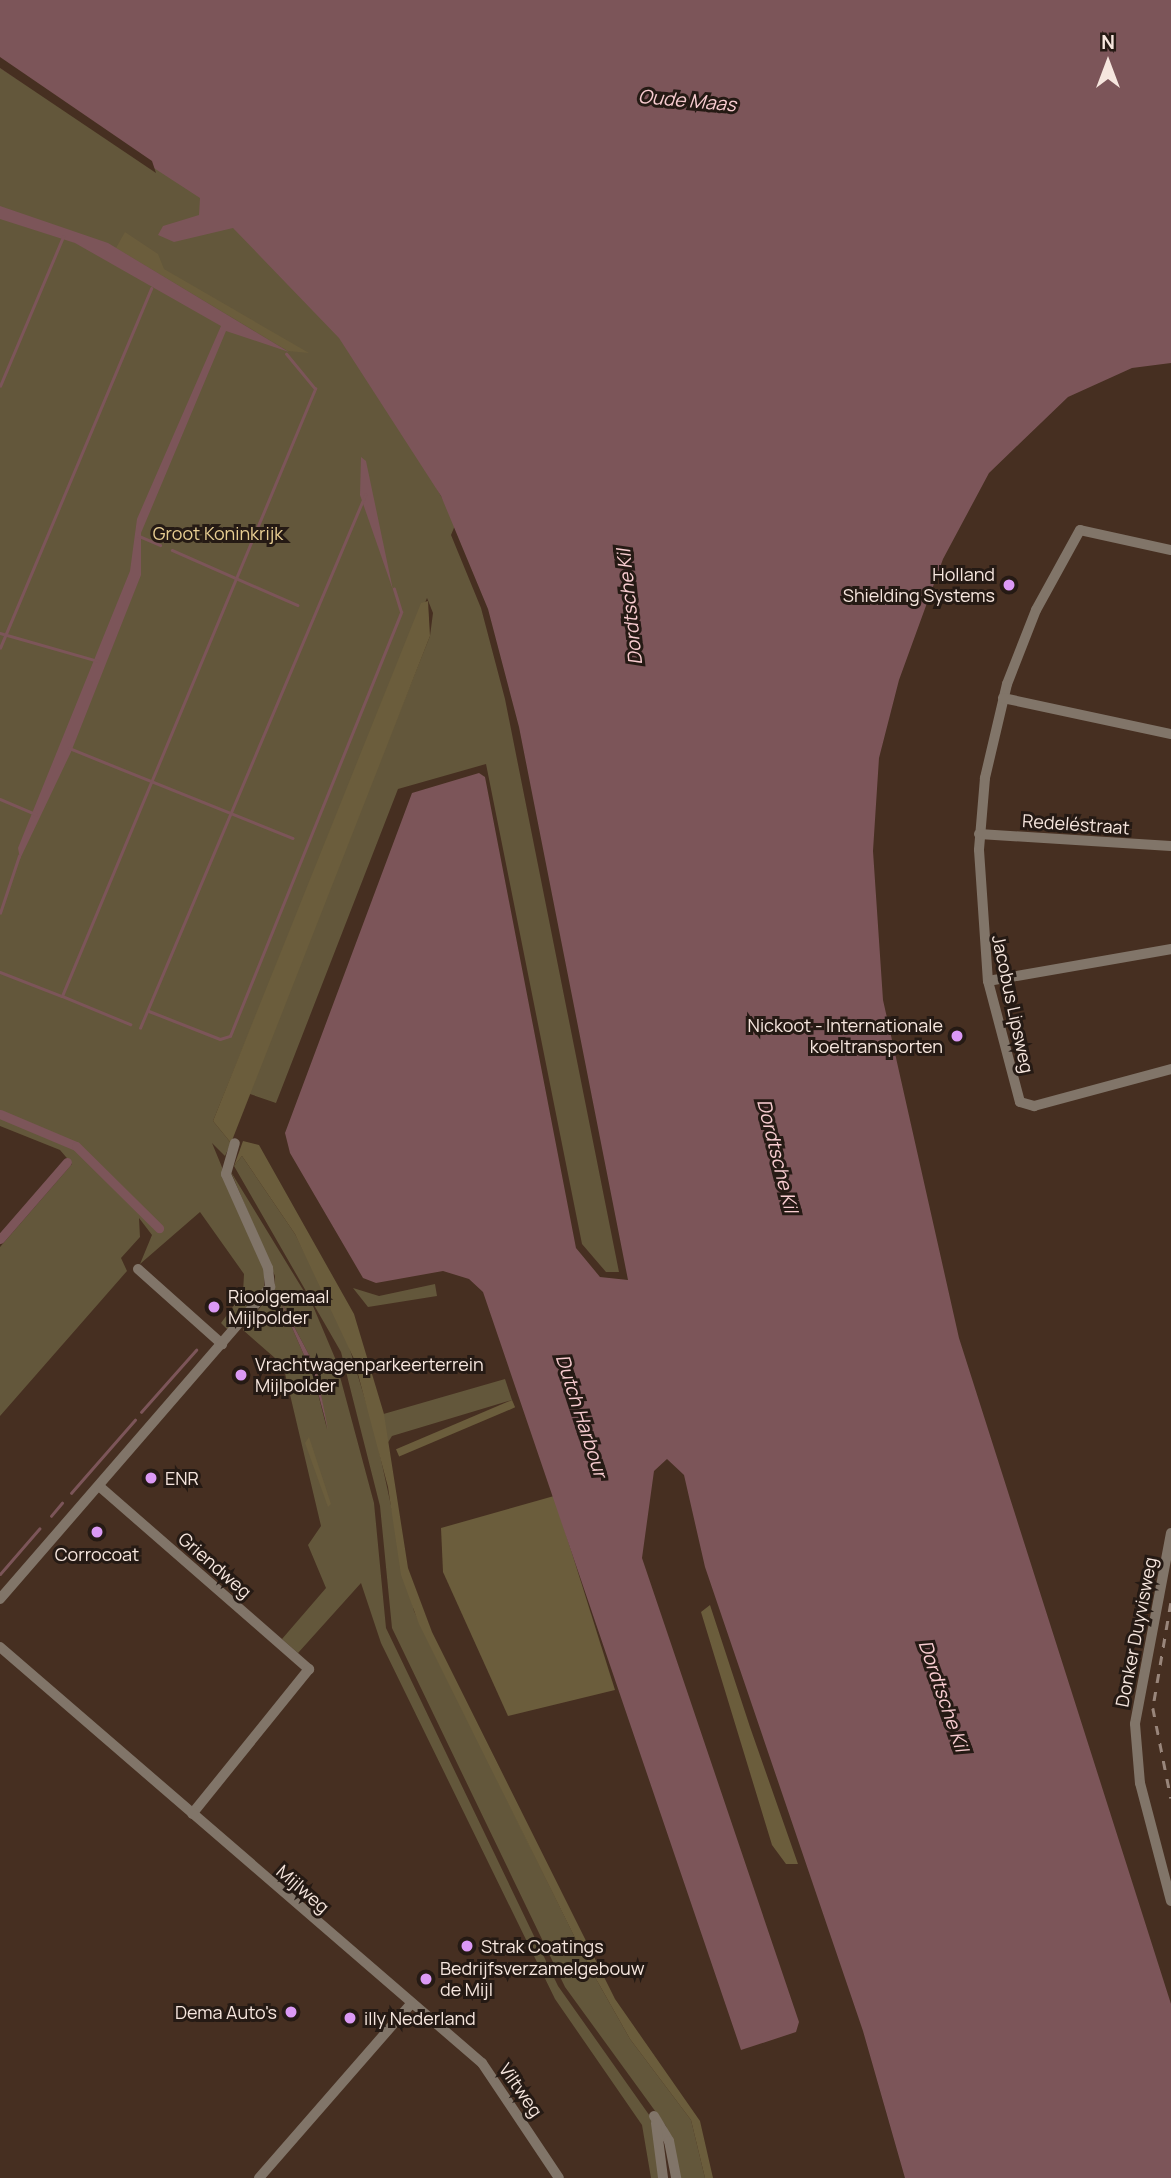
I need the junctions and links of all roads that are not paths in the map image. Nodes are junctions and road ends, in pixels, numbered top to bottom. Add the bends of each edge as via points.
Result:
1 (1171, 550) edge
2 (1003, 698) junction
3 (1171, 734) edge
4 (979, 834) junction
5 (1171, 846) edge
6 (1171, 949) edge
7 (988, 981) junction
8 (1171, 1069) edge
9 (234, 1143) dead end
10 (138, 1269) dead end
11 (222, 1344) junction
12 (99, 1486) junction
13 (1171, 1533) edge
14 (0, 1599) edge
15 (0, 1647) edge
16 (192, 1814) junction
17 (1171, 1901) edge
18 (411, 2004) junction
19 (260, 2178) edge
20 (559, 2178) edge
21 (663, 2178) edge
22 (677, 2178) edge

1 - 2 street, Jacobus Lipsweg via 1080,530 1036,610
2 - 3 street
2 - 4 street, Jacobus Lipsweg
4 - 5 street, Redeléstraat
4 - 7 street, Jacobus Lipsweg
6 - 7 street
7 - 8 street, Jacobus Lipsweg via 1023,1104
9 - 11 street via 226,1174 271,1279
10 - 11 street
11 - 12 street
12 - 14 street
12 - 16 street, Griendweg via 309,1669
13 - 17 street, Donker Duyvisweg via 1135,1724 1140,1783
15 - 16 street, Mijlweg
16 - 18 street, Mijlweg
18 - 19 street
18 - 20 street, Viltweg via 495,2077
21 - 22 street via 654,2116 669,2141

